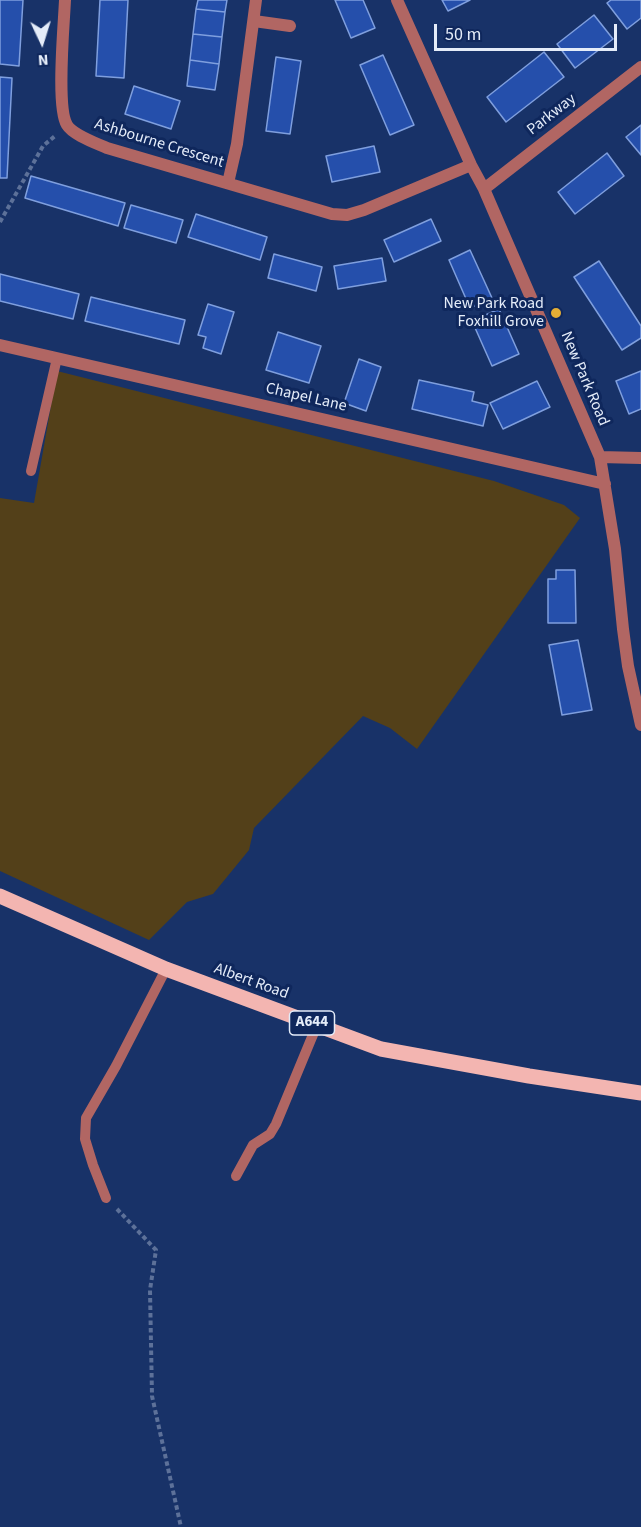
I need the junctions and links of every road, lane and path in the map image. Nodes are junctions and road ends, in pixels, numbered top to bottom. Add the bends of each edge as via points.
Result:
1 (65, 0) edge
2 (256, 0) edge
3 (397, 0) edge
4 (254, 21) junction
5 (290, 26) dead end
6 (641, 67) edge
7 (67, 125) junction
8 (471, 165) junction
9 (228, 183) junction
10 (484, 189) junction
11 (0, 222) edge
12 (0, 345) edge
13 (57, 358) junction
14 (600, 457) junction
15 (641, 458) edge
16 (31, 471) dead end
17 (605, 484) junction
18 (641, 725) edge
19 (0, 896) edge
20 (166, 969) junction
21 (317, 1025) junction
22 (641, 1093) edge
23 (236, 1176) dead end
24 (106, 1198) joint
25 (181, 1527) edge

1 - 7 street via 61,103
2 - 4 street, Ashbourne Crescent
3 - 8 street, New Park Road
4 - 5 street
4 - 9 street, Ashbourne Crescent
6 - 10 street, Parkway
7 - 9 street, Ashbourne Crescent via 84,139 107,148
7 - 11 path via 43,146
8 - 9 street, Ashbourne Crescent via 347,215
8 - 10 street, New Park Road
10 - 14 street, New Park Road
12 - 13 street, Chapel Lane
13 - 16 lane
13 - 17 street, Chapel Lane
14 - 15 street
14 - 17 street, New Park Road
17 - 18 street, New Park Road via 628,666
19 - 20 main road, Albert Road / A644
20 - 21 main road, Albert Road / A644
20 - 24 lane via 86,1118 86,1139
21 - 22 main road, Albert Road / A644 via 381,1049
21 - 23 lane via 276,1124 270,1134 253,1145
24 - 25 path via 156,1250 150,1290 152,1396

